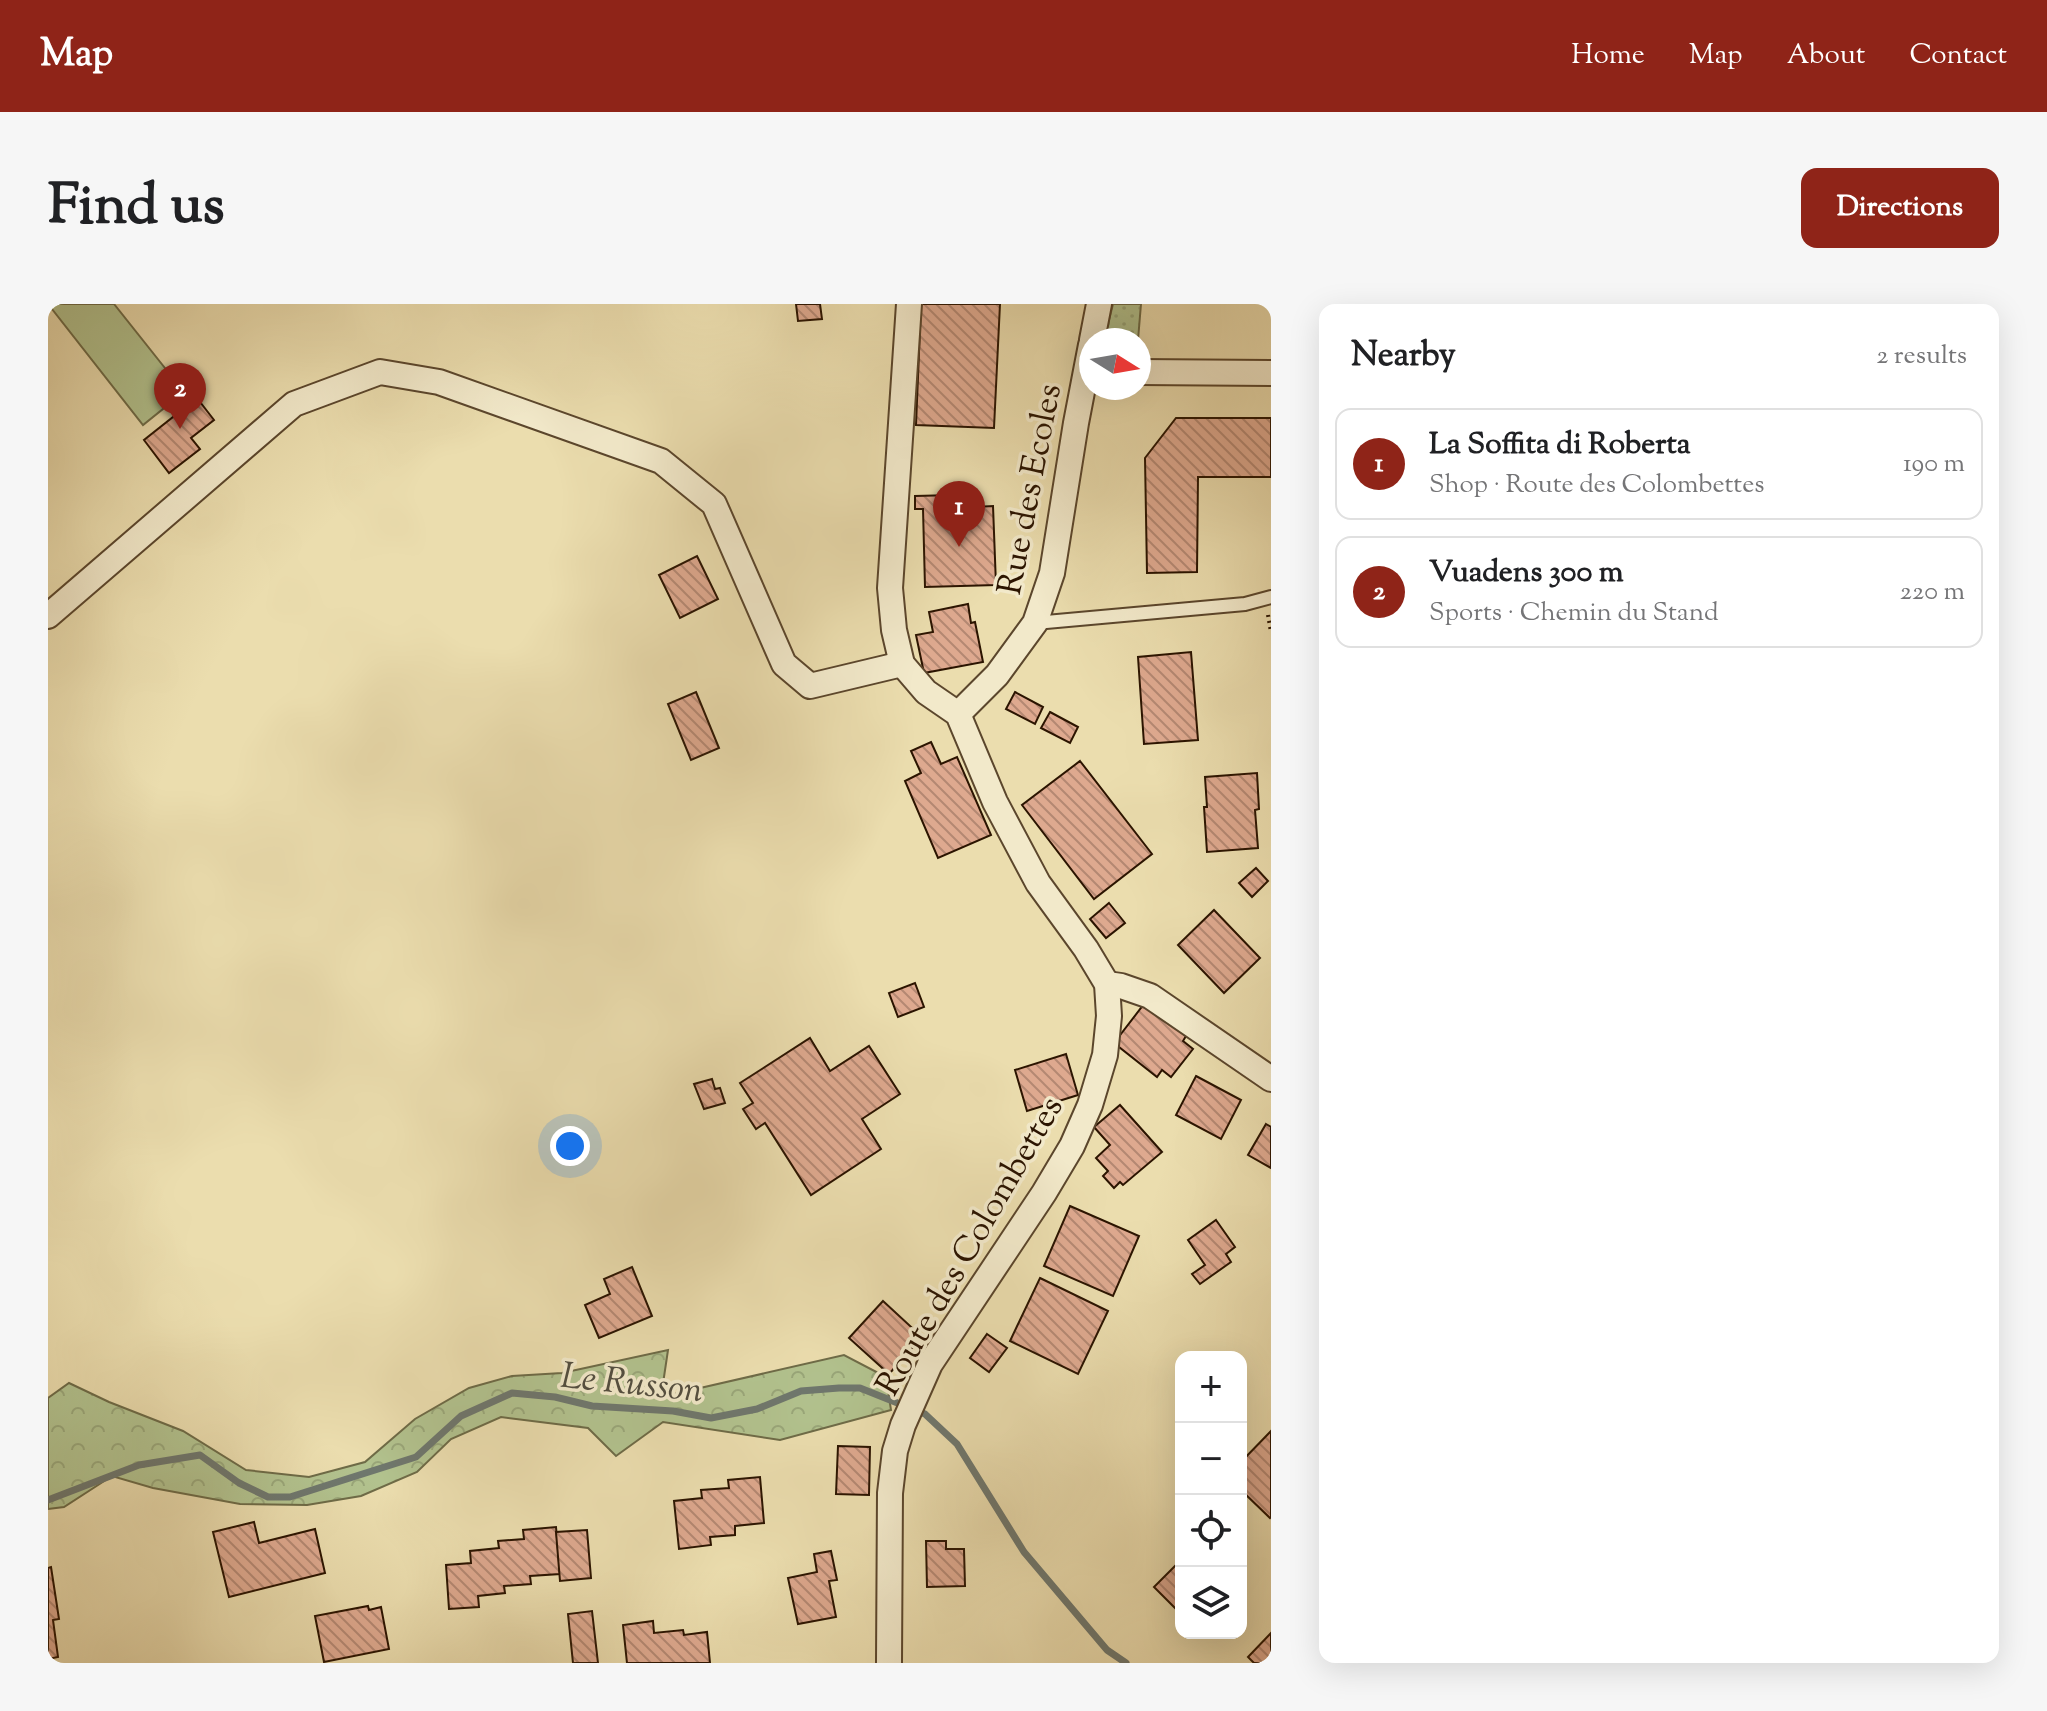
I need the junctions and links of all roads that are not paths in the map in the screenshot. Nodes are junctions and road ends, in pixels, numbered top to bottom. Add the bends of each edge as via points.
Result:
1 (909, 304) edge
2 (1099, 304) edge
3 (1095, 328) edge
4 (1151, 372) edge
5 (1271, 373) edge
6 (1083, 400) edge
7 (1271, 597) edge
8 (48, 616) edge
9 (1035, 623) junction
10 (902, 664) junction
11 (958, 714) junction
12 (1107, 984) junction
13 (1271, 1079) edge
14 (889, 1663) edge

1 - 10 street via 890,588
2 - 3 street, Rue des Ecoles
4 - 5 street
6 - 9 street, Rue des Ecoles via 1052,573
7 - 9 lane via 1245,604
8 - 10 street via 294,404 380,372 439,382 661,461 714,504 784,664 810,686
9 - 11 street, Rue des Ecoles via 997,675
10 - 11 street via 926,692
11 - 12 street, Route des Colombettes via 995,802 1038,883
12 - 13 street via 1150,996
12 - 14 street, Route des Colombettes via 1105,1055 1072,1146 947,1336 903,1425 890,1493

